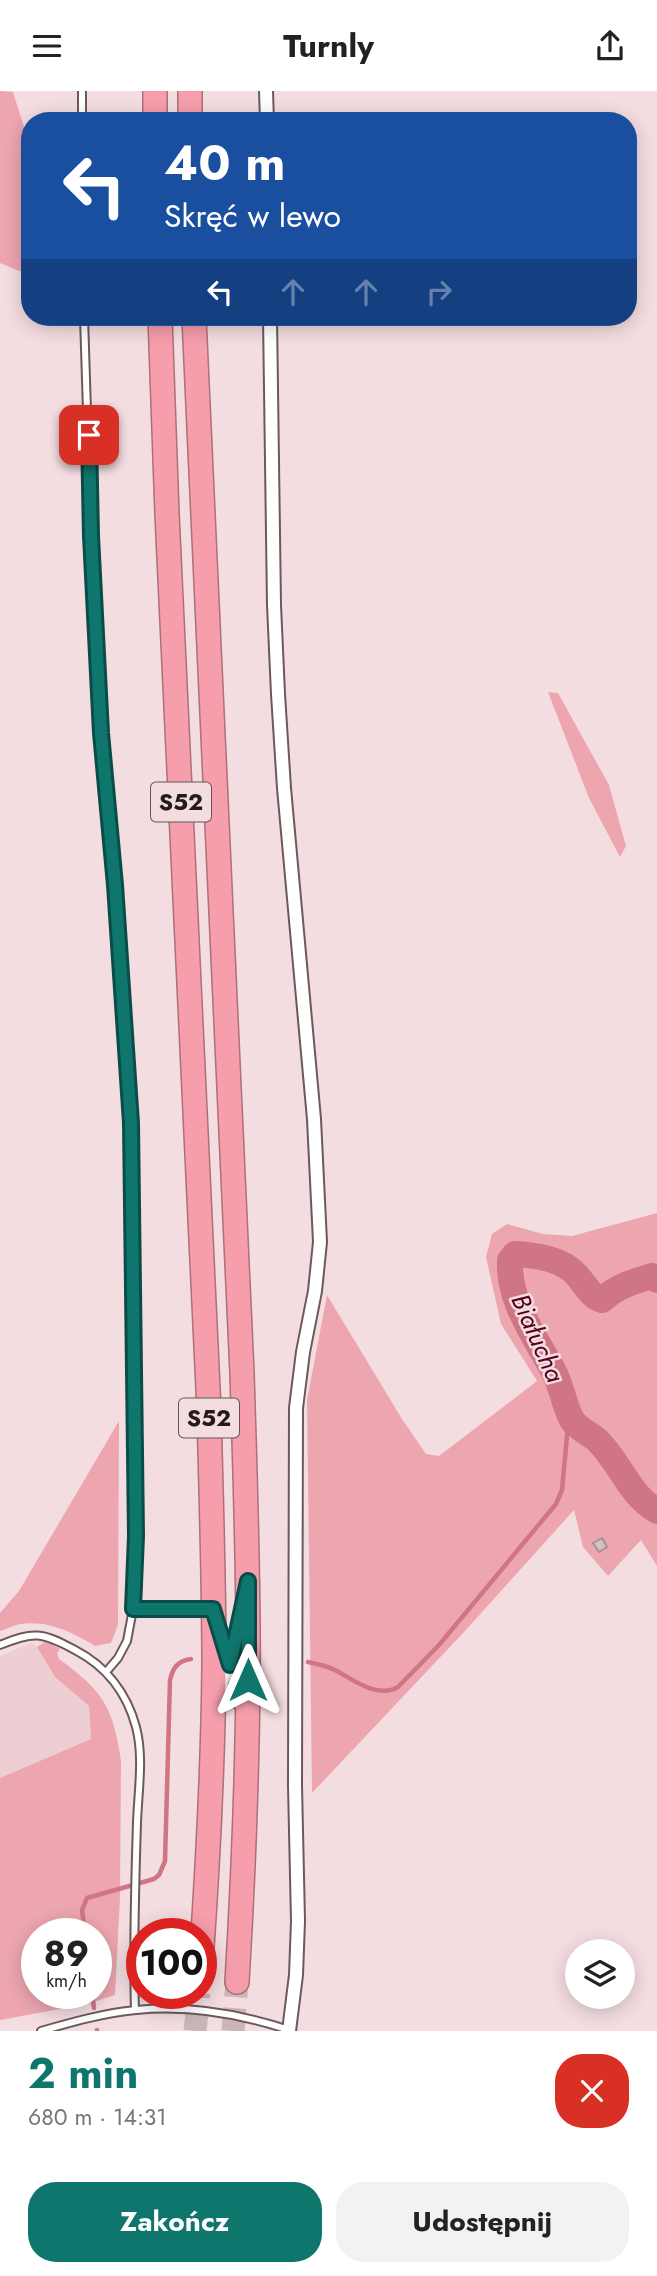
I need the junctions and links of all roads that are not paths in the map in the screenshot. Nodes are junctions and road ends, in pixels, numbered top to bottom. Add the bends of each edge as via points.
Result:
1 (82, 91) edge
2 (155, 91) edge
3 (190, 91) edge
4 (266, 91) edge
5 (82, 112) edge
6 (155, 112) edge
7 (190, 112) edge
8 (267, 112) edge
9 (84, 326) edge
10 (160, 326) edge
11 (194, 326) edge
12 (270, 326) edge
13 (248, 1581) junction
14 (133, 1609) junction
15 (213, 1609) junction
16 (0, 1646) edge
17 (230, 1665) junction
18 (106, 1672) junction
19 (211, 1751) junction
20 (247, 1753) junction
21 (203, 1918) edge
22 (237, 1982) tunnel mouth
23 (135, 2010) junction
24 (289, 2030) edge
25 (41, 2031) edge

1 - 5 lane
2 - 6 highway
3 - 7 highway
4 - 8 street
9 - 14 lane via 101,733 131,1123
10 - 15 highway, S52 via 209,1410
11 - 13 highway, S52
12 - 24 street via 279,707 320,1242 296,1408 298,1921
13 - 17 lane
13 - 20 highway, S52
14 - 15 lane
14 - 18 lane via 127,1641
15 - 17 lane
15 - 19 highway, S52
16 - 18 lane via 24,1636 47,1637 76,1650
17 - 19 lane
17 - 20 lane
18 - 23 lane via 121,1691 137,1734 139,1756
19 - 21 highway, S52
20 - 22 highway, S52
23 - 24 lane via 201,2011
23 - 25 lane

